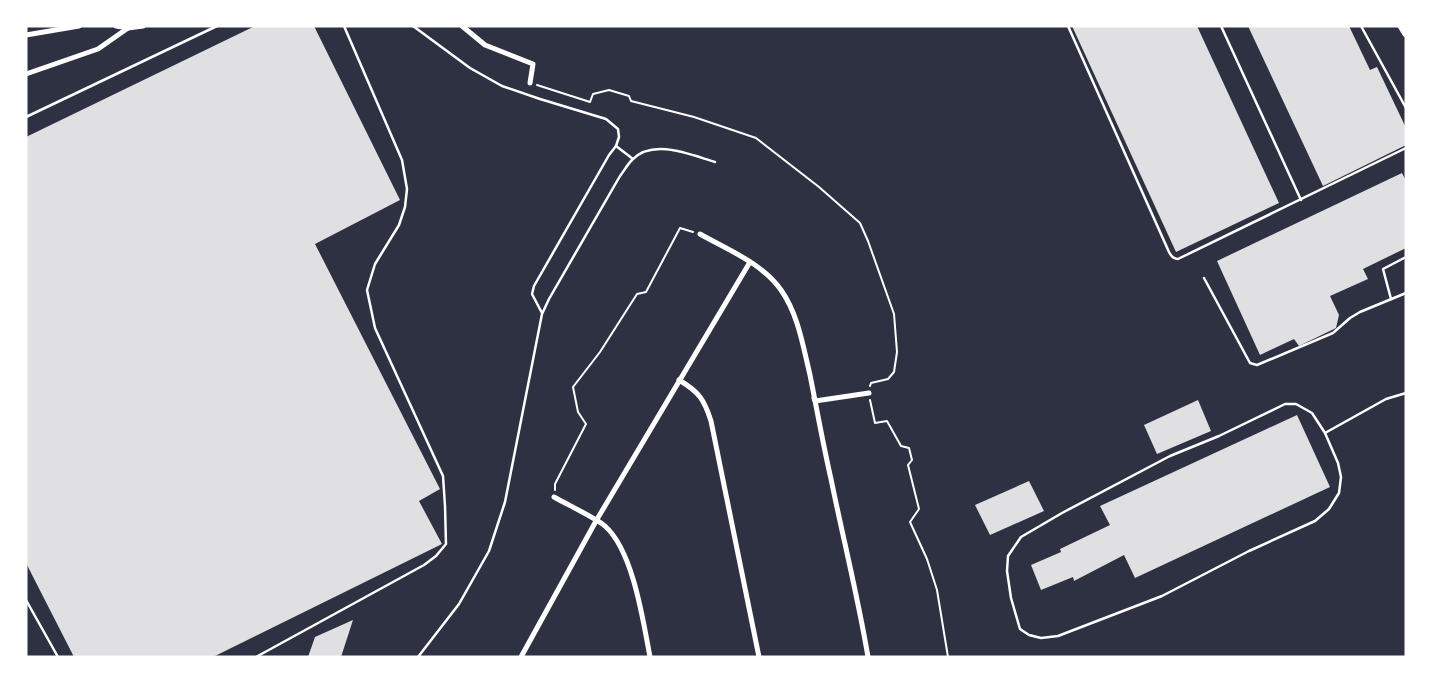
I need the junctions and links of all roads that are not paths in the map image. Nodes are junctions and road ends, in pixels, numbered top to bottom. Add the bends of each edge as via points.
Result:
1 (80, 26) edge
2 (116, 26) edge
3 (143, 26) edge
4 (217, 26) edge
5 (344, 26) edge
6 (413, 26) edge
7 (462, 26) edge
8 (1068, 26) edge
9 (1221, 26) edge
10 (1361, 26) edge
11 (1401, 26) edge
12 (128, 28) junction
13 (1406, 34) edge
14 (26, 35) edge
15 (26, 74) edge
16 (530, 83) road end
17 (1406, 108) edge
18 (26, 117) edge
19 (616, 146) junction
20 (1406, 148) edge
21 (633, 159) junction
22 (715, 162) dead end
23 (1301, 200) junction
24 (700, 234) road end
25 (1406, 257) edge
26 (750, 262) junction
27 (1204, 278) dead end
28 (1406, 293) edge
29 (1391, 299) junction
30 (542, 314) junction
31 (679, 380) junction
32 (869, 393) road end
33 (1406, 393) edge
34 (814, 398) junction
35 (1325, 433) junction
36 (554, 497) road end
37 (596, 521) junction
38 (26, 600) edge
39 (58, 657) edge
40 (256, 657) edge
41 (418, 657) edge
42 (521, 657) edge
43 (650, 657) edge
44 (758, 657) edge
45 (868, 657) edge

1 - 14 street
2 - 12 street
3 - 12 street
4 - 18 lane
5 - 40 lane via 402,160 407,189 405,207 399,225 375,264 367,290 375,328 442,476 446,544 424,565
6 - 19 lane via 470,68 502,86 606,119 618,129
7 - 16 street via 485,45 533,64
8 - 23 lane via 1172,257 1178,259
9 - 23 lane
10 - 17 lane
11 - 13 street
12 - 15 street via 98,49
19 - 21 lane
19 - 30 lane via 534,286 532,294
20 - 23 lane
21 - 22 lane via 657,148
21 - 30 lane via 620,176
24 - 26 street
25 - 29 lane via 1383,269
26 - 31 street
26 - 34 street via 770,277 787,300 800,331
27 - 29 lane via 1250,363 1257,365 1333,333 1350,318
28 - 29 lane
30 - 41 lane via 505,502 489,552 459,604
31 - 37 street
31 - 44 street via 702,398 711,421
32 - 34 street
33 - 35 lane via 1386,399
34 - 45 street
35 - 35 lane via 1341,477 1339,493 1329,509 1315,521 1162,596 1058,636 1041,638 1020,629 1007,571 1008,556 1021,537 1170,456 1284,404 1296,404 1312,412
36 - 37 street
37 - 42 street
37 - 43 street via 613,536 626,558
38 - 39 lane

